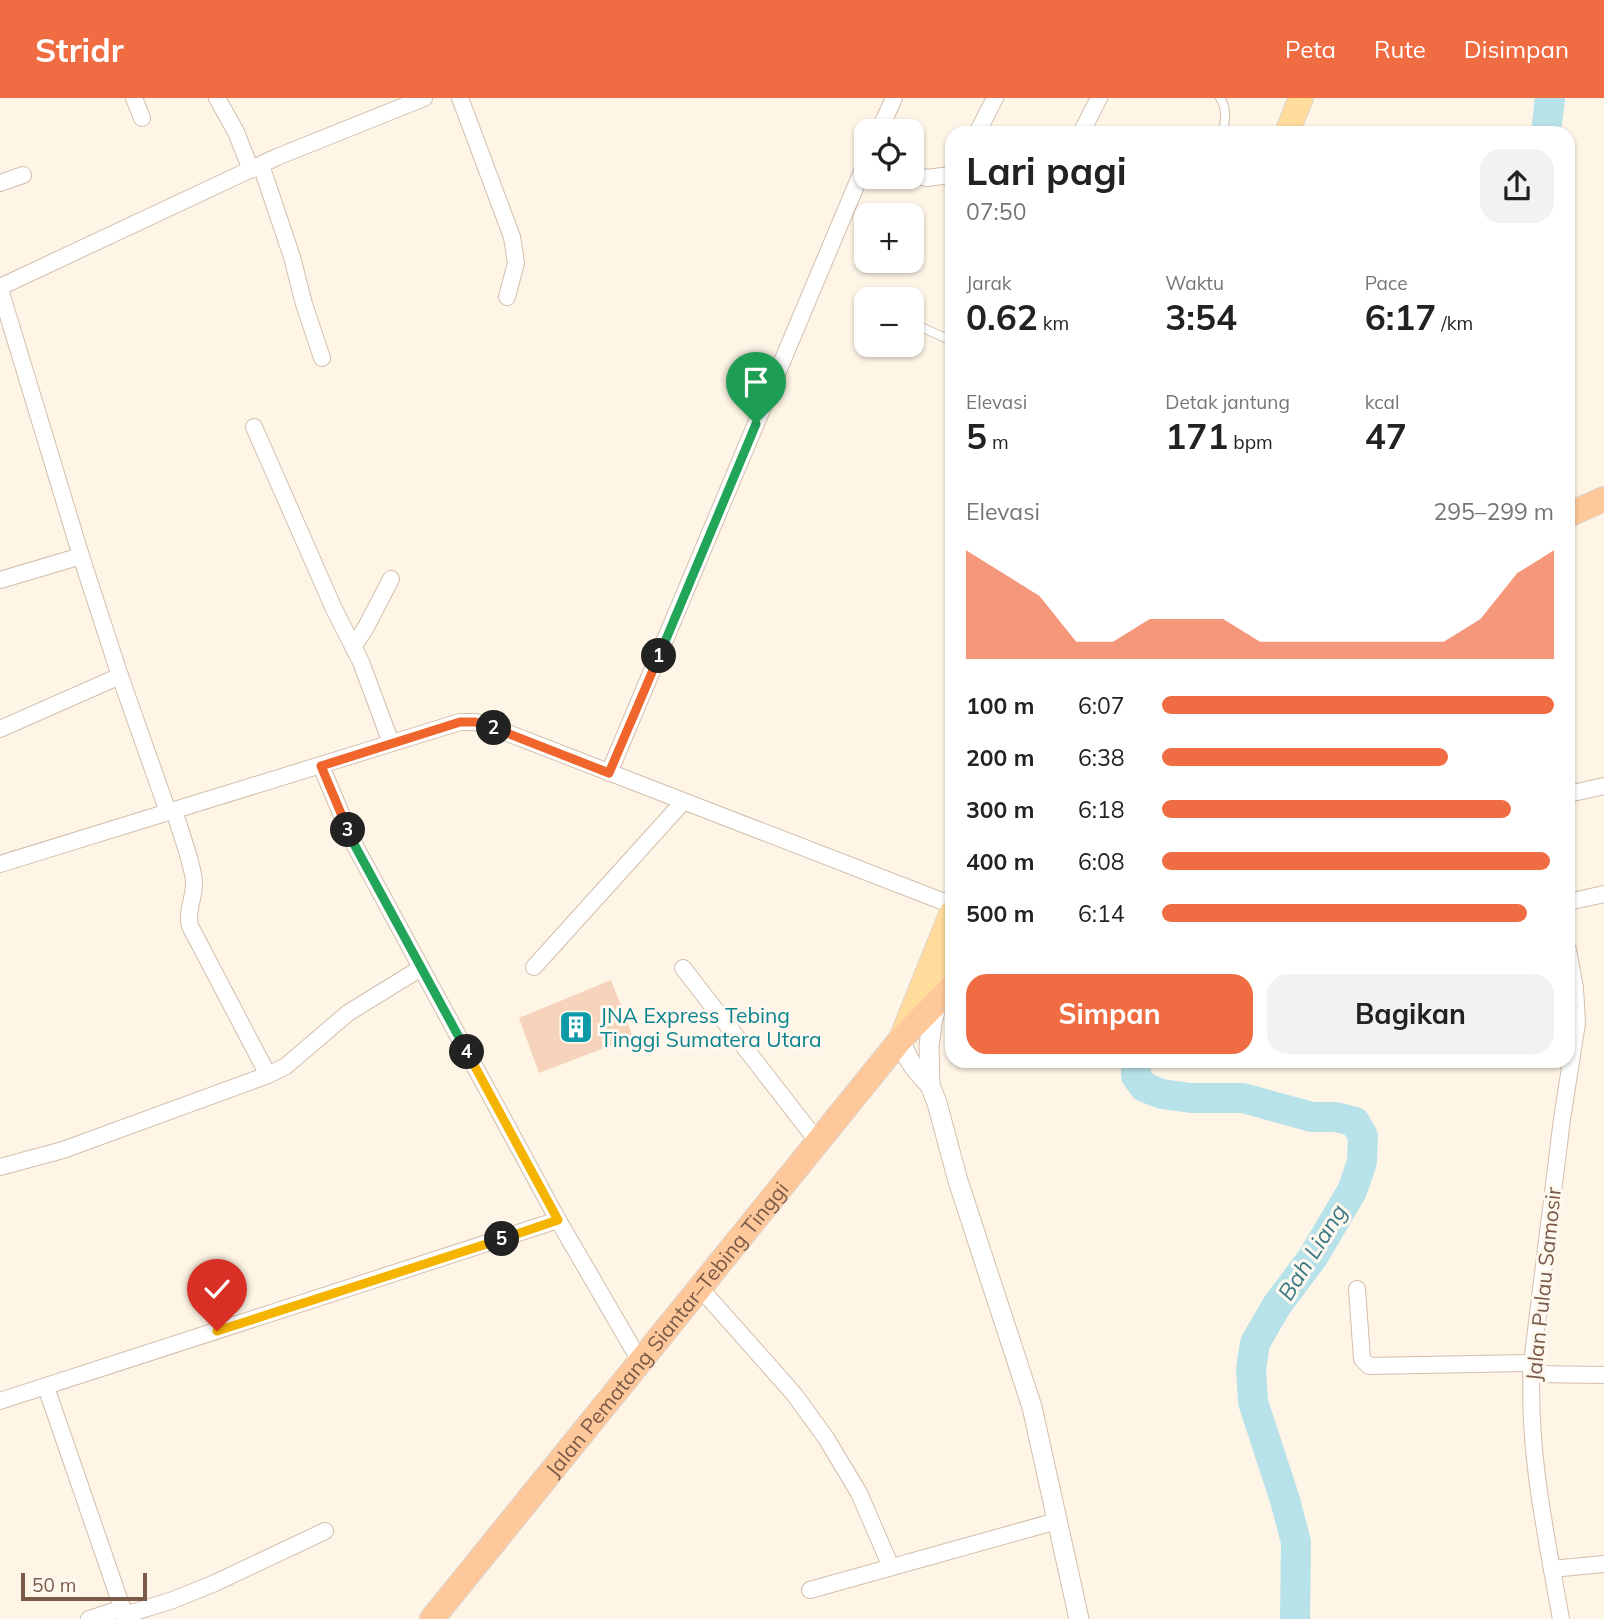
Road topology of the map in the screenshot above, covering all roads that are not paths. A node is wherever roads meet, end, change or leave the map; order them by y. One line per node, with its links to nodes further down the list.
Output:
1 (134, 98): 11 (street)
2 (217, 98): 18 (street)
3 (424, 98): 18 (street)
4 (460, 98): 25 (street)
5 (894, 98): 12 (street)
6 (995, 98): 13 (street)
7 (1098, 98): 14 (street)
8 (1220, 98): 15 (lane)
9 (1292, 98): 16 (main road)
10 (1301, 98): 17 (main road)
11 (142, 118)
12 (885, 119)
13 (981, 126)
14 (1084, 126)
15 (1224, 126)
16 (1281, 126)
17 (1290, 126)
18 (256, 167): 24 (street); 29 (street)
19 (23, 175): 22 (street)
20 (945, 175): 21 (street)
21 (924, 177)
22 (0, 183)
23 (855, 189): 41 (street)
24 (0, 288): 26 (street)
25 (507, 297)
26 (5, 321): 33 (street)
27 (924, 328): 28 (lane)
28 (945, 338)
29 (322, 358)
30 (254, 427): 36 (street)
31 (1604, 499): 32 (highway)
32 (1575, 512)
33 (81, 556): 35 (street); 37 (street)
34 (391, 579): 36 (street)
35 (0, 580)
36 (354, 647): 39 (street)
37 (120, 676): 38 (street); 45 (street)
38 (0, 729)
39 (391, 743): 40 (street); 41 (street)
40 (321, 766): 45 (street); 52 (street)
41 (609, 773): 44 (street)
42 (1604, 786): 43 (street)
43 (1575, 792)
44 (683, 802): 49 (street); 51 (street)
45 (171, 811): 46 (street); 59 (street)
46 (0, 864)
47 (1604, 894): 48 (street)
48 (1575, 900)
49 (945, 902)
50 (945, 929): 57 (main road)
51 (534, 967)
52 (421, 968): 59 (street); 63 (street)
53 (683, 968): 61 (street)
54 (945, 994): 57 (highway, Jalan Pematang Siantar–Tebing Tinggi); 60 (street)
55 (1575, 1011): 56 (street, Jalan Pulau Samosir)
56 (1575, 1036)
57 (901, 1039): 60 (street); 61 (highway, Jalan Pematang Siantar–Tebing Tinggi)
58 (1570, 1068): 67 (street, Jalan Pulau Samosir)
59 (268, 1075): 62 (street)
60 (930, 1085): 71 (street)
61 (818, 1142): 64 (highway, Jalan Pematang Siantar–Tebing Tinggi)
62 (0, 1167)
63 (558, 1220): 66 (street); 69 (street)
64 (700, 1288): 66 (highway, Jalan Pematang Siantar–Tebing Tinggi); 74 (street)
65 (1357, 1289): 67 (street)
66 (640, 1361): 79 (highway, Jalan Pematang Siantar–Tebing Tinggi)
67 (1532, 1369): 68 (street); 75 (street, Jalan Pulau Samosir)
68 (1604, 1375)
69 (46, 1387): 70 (street); 77 (street)
70 (0, 1401)
71 (1057, 1521): 74 (street); 80 (street)
72 (325, 1531): 77 (street)
73 (1604, 1564): 75 (street)
74 (891, 1567): 76 (street)
75 (1552, 1569): 81 (street, Jalan Pulau Samosir)
76 (810, 1590)
77 (125, 1614): 78 (street)
78 (89, 1619)
79 (432, 1619)
80 (1079, 1619)
81 (1560, 1619)

